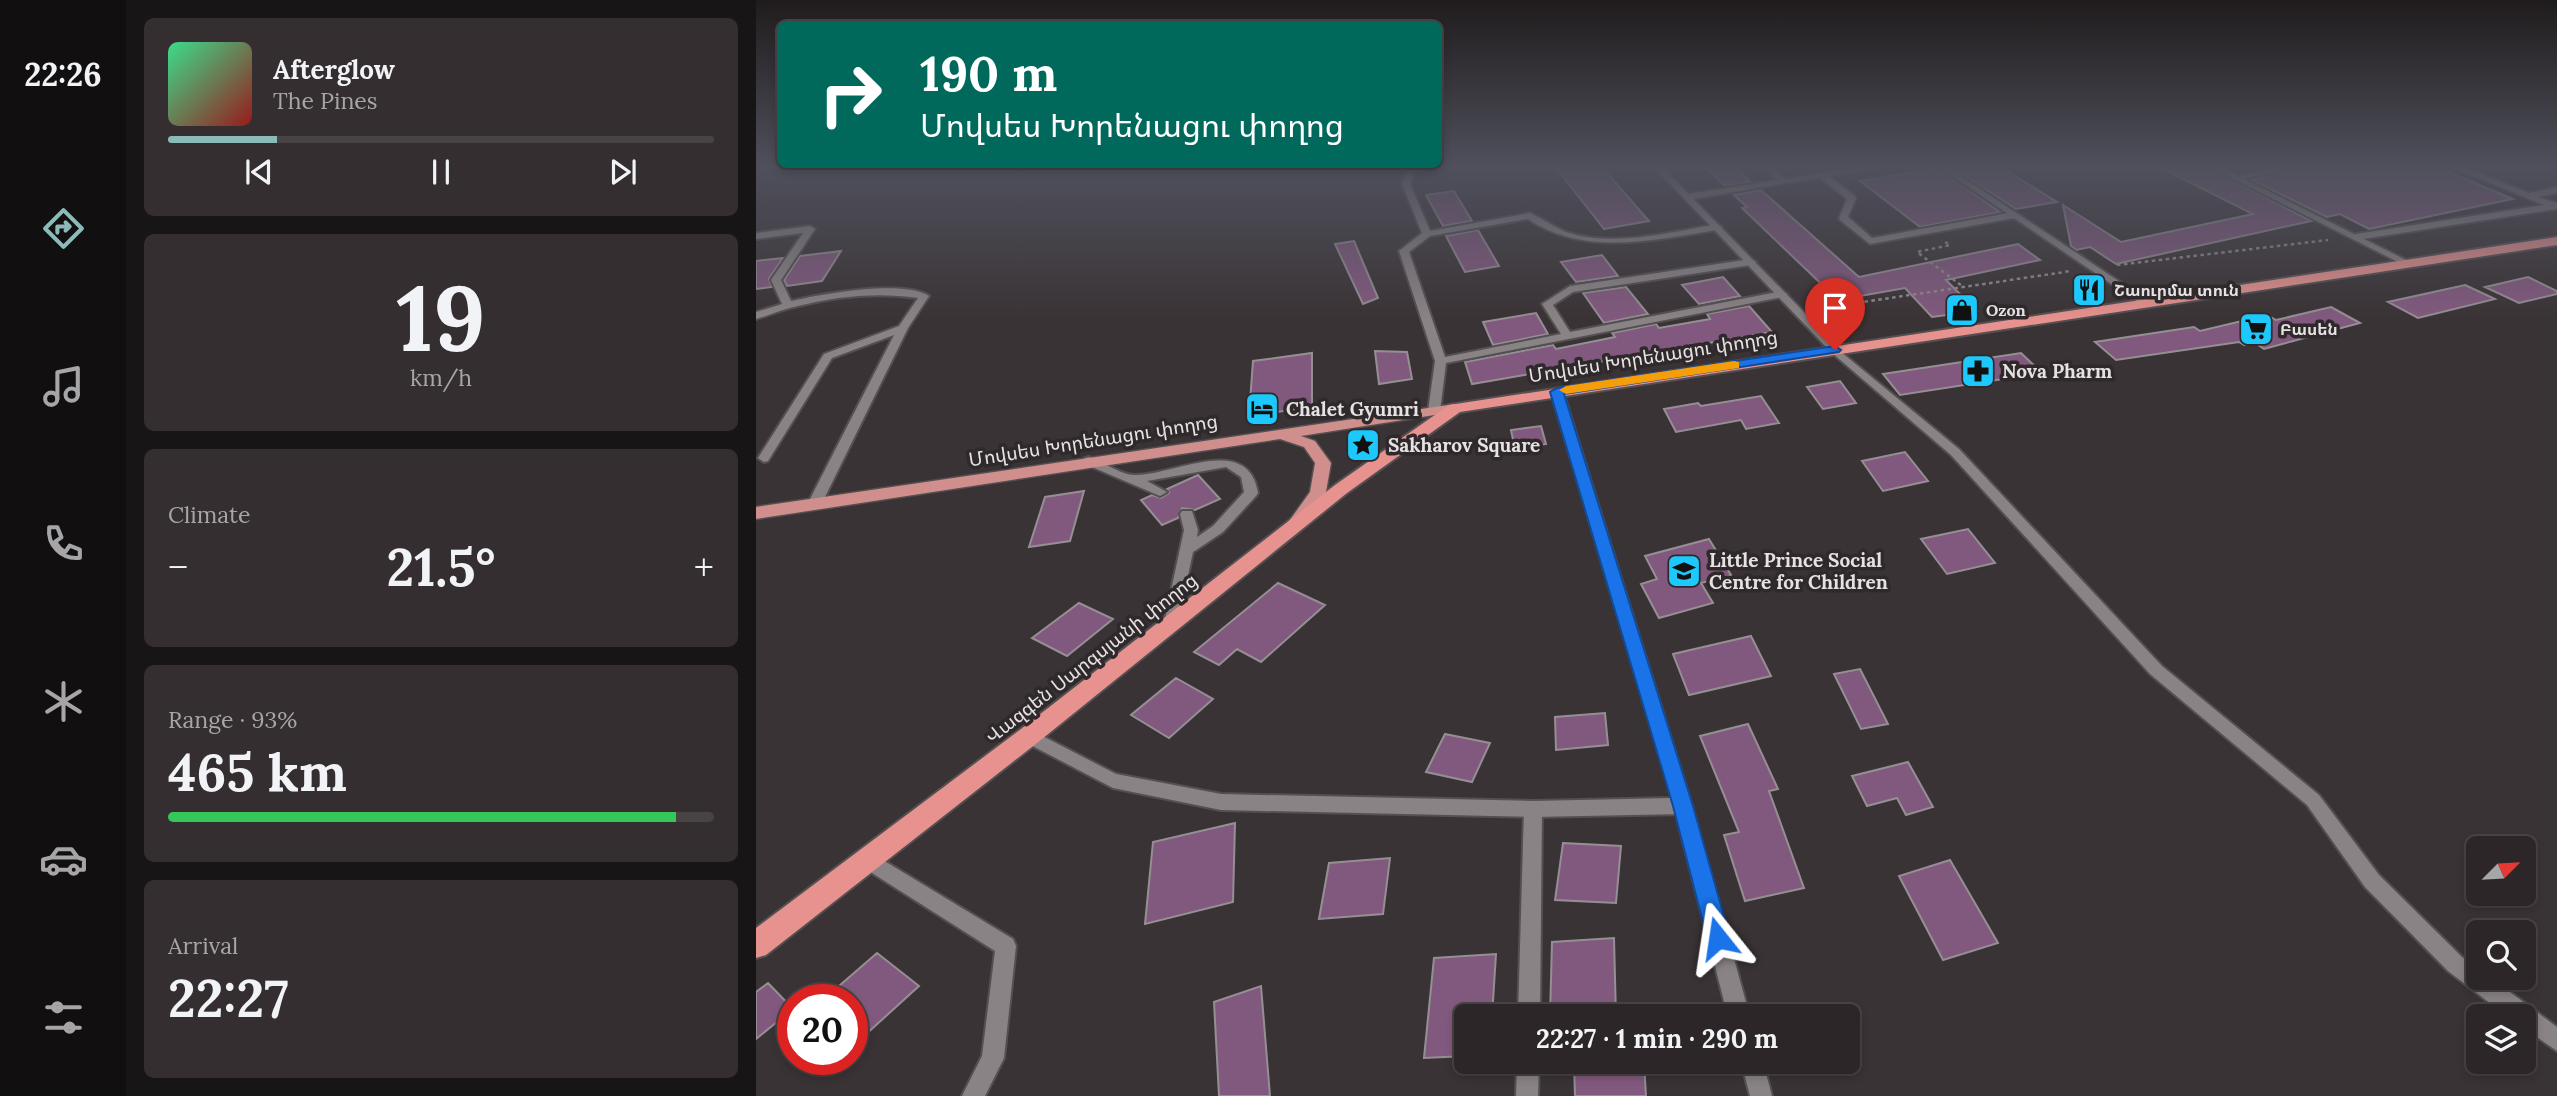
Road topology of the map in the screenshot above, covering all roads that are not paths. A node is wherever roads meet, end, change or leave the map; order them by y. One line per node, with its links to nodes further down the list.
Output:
1 (1421, 219): 11 (street)
2 (1512, 219): 11 (street)
3 (1535, 219): 10 (street)
4 (1709, 219): 10 (street)
5 (1844, 219): 6 (street)
6 (1991, 219)
7 (2020, 219): 18 (street)
8 (2320, 219): 13 (street)
9 (2475, 219): 13 (street)
10 (1717, 227): 15 (street)
11 (1427, 234): 24 (street)
12 (756, 236): 19 (street)
13 (2356, 237): 16 (street)
14 (2557, 241): 16 (highway, Մովսես Խորենացու փողոց)
15 (1751, 262): 17 (street); 22 (street)
16 (2409, 264): 18 (highway, Մովսես Խորենացու փողոց)
17 (1782, 294): 22 (street); 23 (street)
18 (2146, 302): 23 (highway, Մովսես Խորենացու փողոց)
19 (787, 303): 20 (street); 21 (street)
20 (756, 316)
21 (903, 328): 28 (street); 32 (street)
22 (1568, 337): 24 (street)
23 (1835, 350): 25 (highway, Մովսես Խորենացու փողոց); 45 (street)
24 (1441, 361): 26 (street)
25 (1557, 392): 26 (highway, Մովսես Խորենացու փողոց); 39 (street)
26 (1445, 409): 27 (main road, Մովսես Խորենացու փողոց); 35 (highway, Վազգեն Սարգսյանի փողոց)
27 (1280, 434): 29 (main road, Մովսես Խորենացու փողոց); 35 (main road)
28 (764, 458)
29 (1089, 461): 30 (street); 32 (main road, Մովսես Խորենացու փողոց)
30 (1130, 480): 31 (street); 36 (street)
31 (1160, 492)
32 (815, 503): 33 (main road, Մովսես Խորենացու փողոց)
33 (756, 513)
34 (1187, 514): 36 (street)
35 (1294, 527): 37 (highway, Վազգեն Սարգսյանի փողոց)
36 (1187, 550): 37 (street)
37 (1172, 623): 38 (highway, Վազգեն Սարգսյանի փողոց)
38 (1029, 736): 40 (street); 41 (highway, Վազգեն Սարգսյանի փողոց)
39 (1683, 806): 40 (street); 44 (street)
40 (1533, 809): 43 (street)
41 (868, 860): 42 (highway, Վազգեն Սարգսյանի փողոց); 48 (street)
42 (756, 945)
43 (1529, 1004)
44 (1736, 1004)
45 (2557, 1040)
46 (1528, 1074): 49 (street)
47 (1755, 1074): 50 (street)
48 (973, 1096)
49 (1527, 1096)
50 (1760, 1096)

